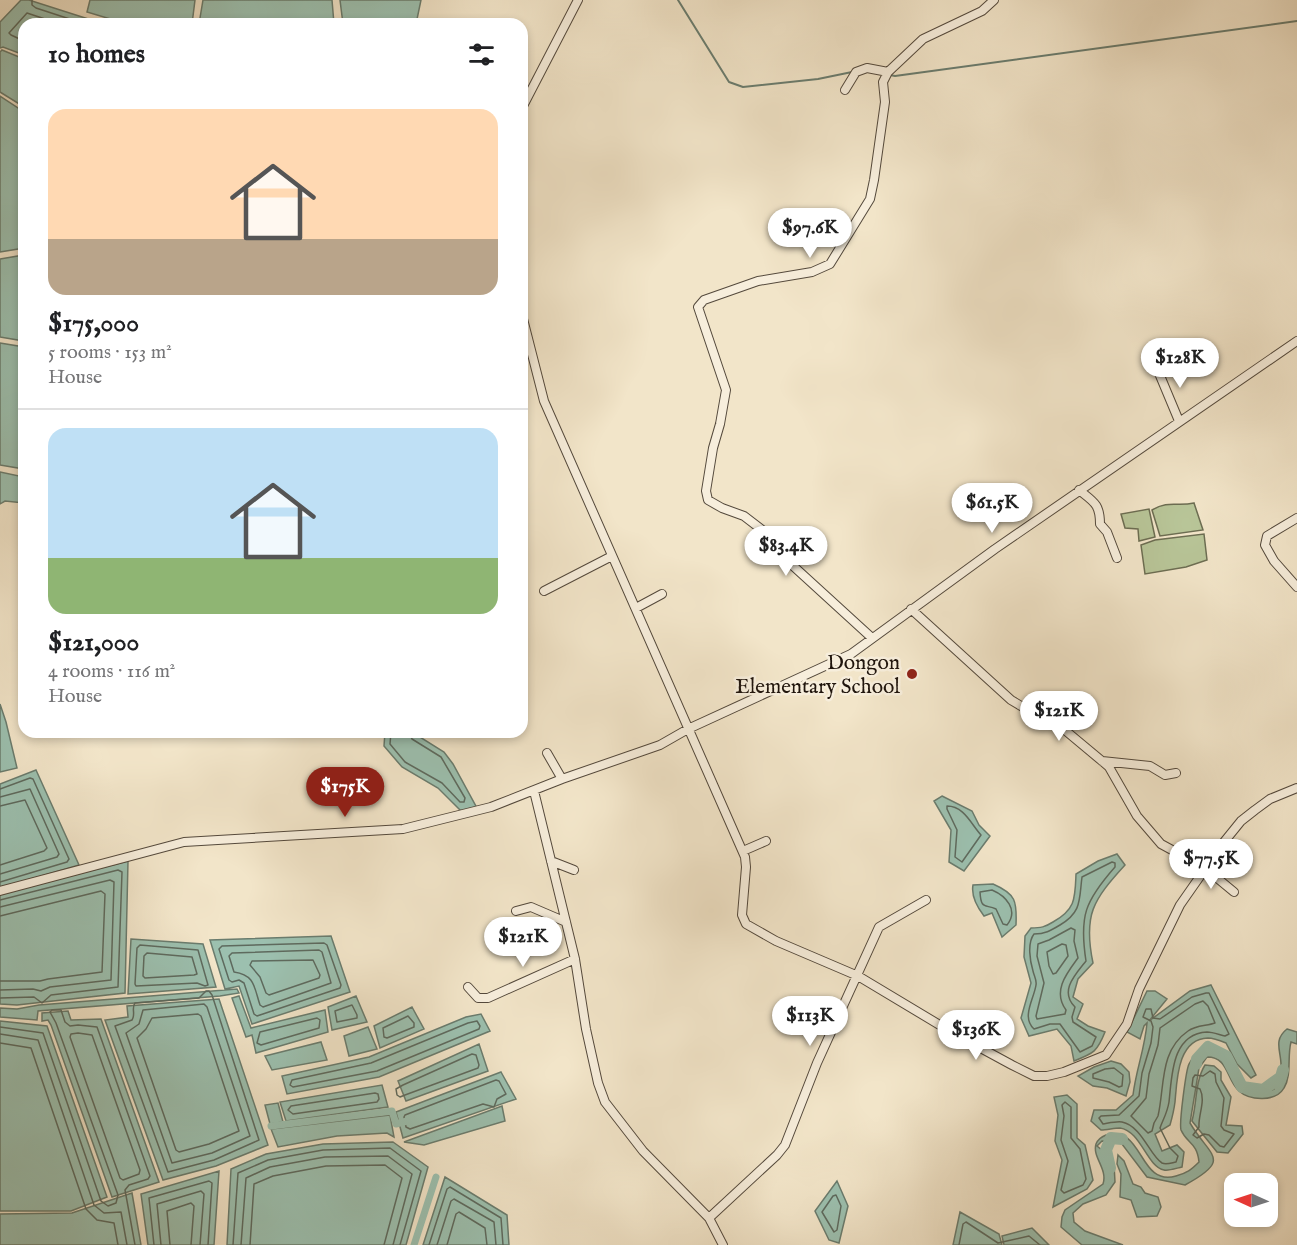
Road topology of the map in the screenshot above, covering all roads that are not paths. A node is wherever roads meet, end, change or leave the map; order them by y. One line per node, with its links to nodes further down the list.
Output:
1 (578, 0): 5 (street)
2 (994, 0): 3 (street)
3 (888, 72): 4 (street); 19 (street)
4 (845, 90)
5 (528, 96)
6 (1297, 341): 9 (street)
7 (528, 346): 12 (street)
8 (1156, 366): 9 (street)
9 (1179, 422): 10 (street)
10 (1079, 490): 13 (street); 18 (street)
11 (1297, 518): 14 (street)
12 (612, 556): 15 (street); 17 (street)
13 (1117, 558)
14 (1297, 587)
15 (544, 591)
16 (662, 594): 17 (street)
17 (636, 608): 20 (street)
18 (911, 609): 19 (street); 22 (street)
19 (872, 638): 20 (street)
20 (688, 729): 24 (street); 28 (street)
21 (547, 753): 24 (street)
22 (1102, 761): 23 (street); 30 (street)
23 (1176, 773)
24 (562, 779): 26 (street)
25 (1297, 788): 30 (street)
26 (534, 791): 29 (street); 32 (street)
27 (766, 841): 28 (street)
28 (742, 851): 38 (street)
29 (551, 861): 31 (street); 36 (street)
30 (1205, 868): 33 (street); 38 (street)
31 (574, 870)
32 (0, 891)
33 (1234, 892)
34 (926, 900): 38 (street)
35 (516, 911): 36 (street)
36 (566, 922): 37 (street)
37 (575, 959): 39 (street); 40 (street)
38 (858, 976): 40 (street)
39 (468, 987)
40 (709, 1218): 41 (street)
41 (723, 1245)

